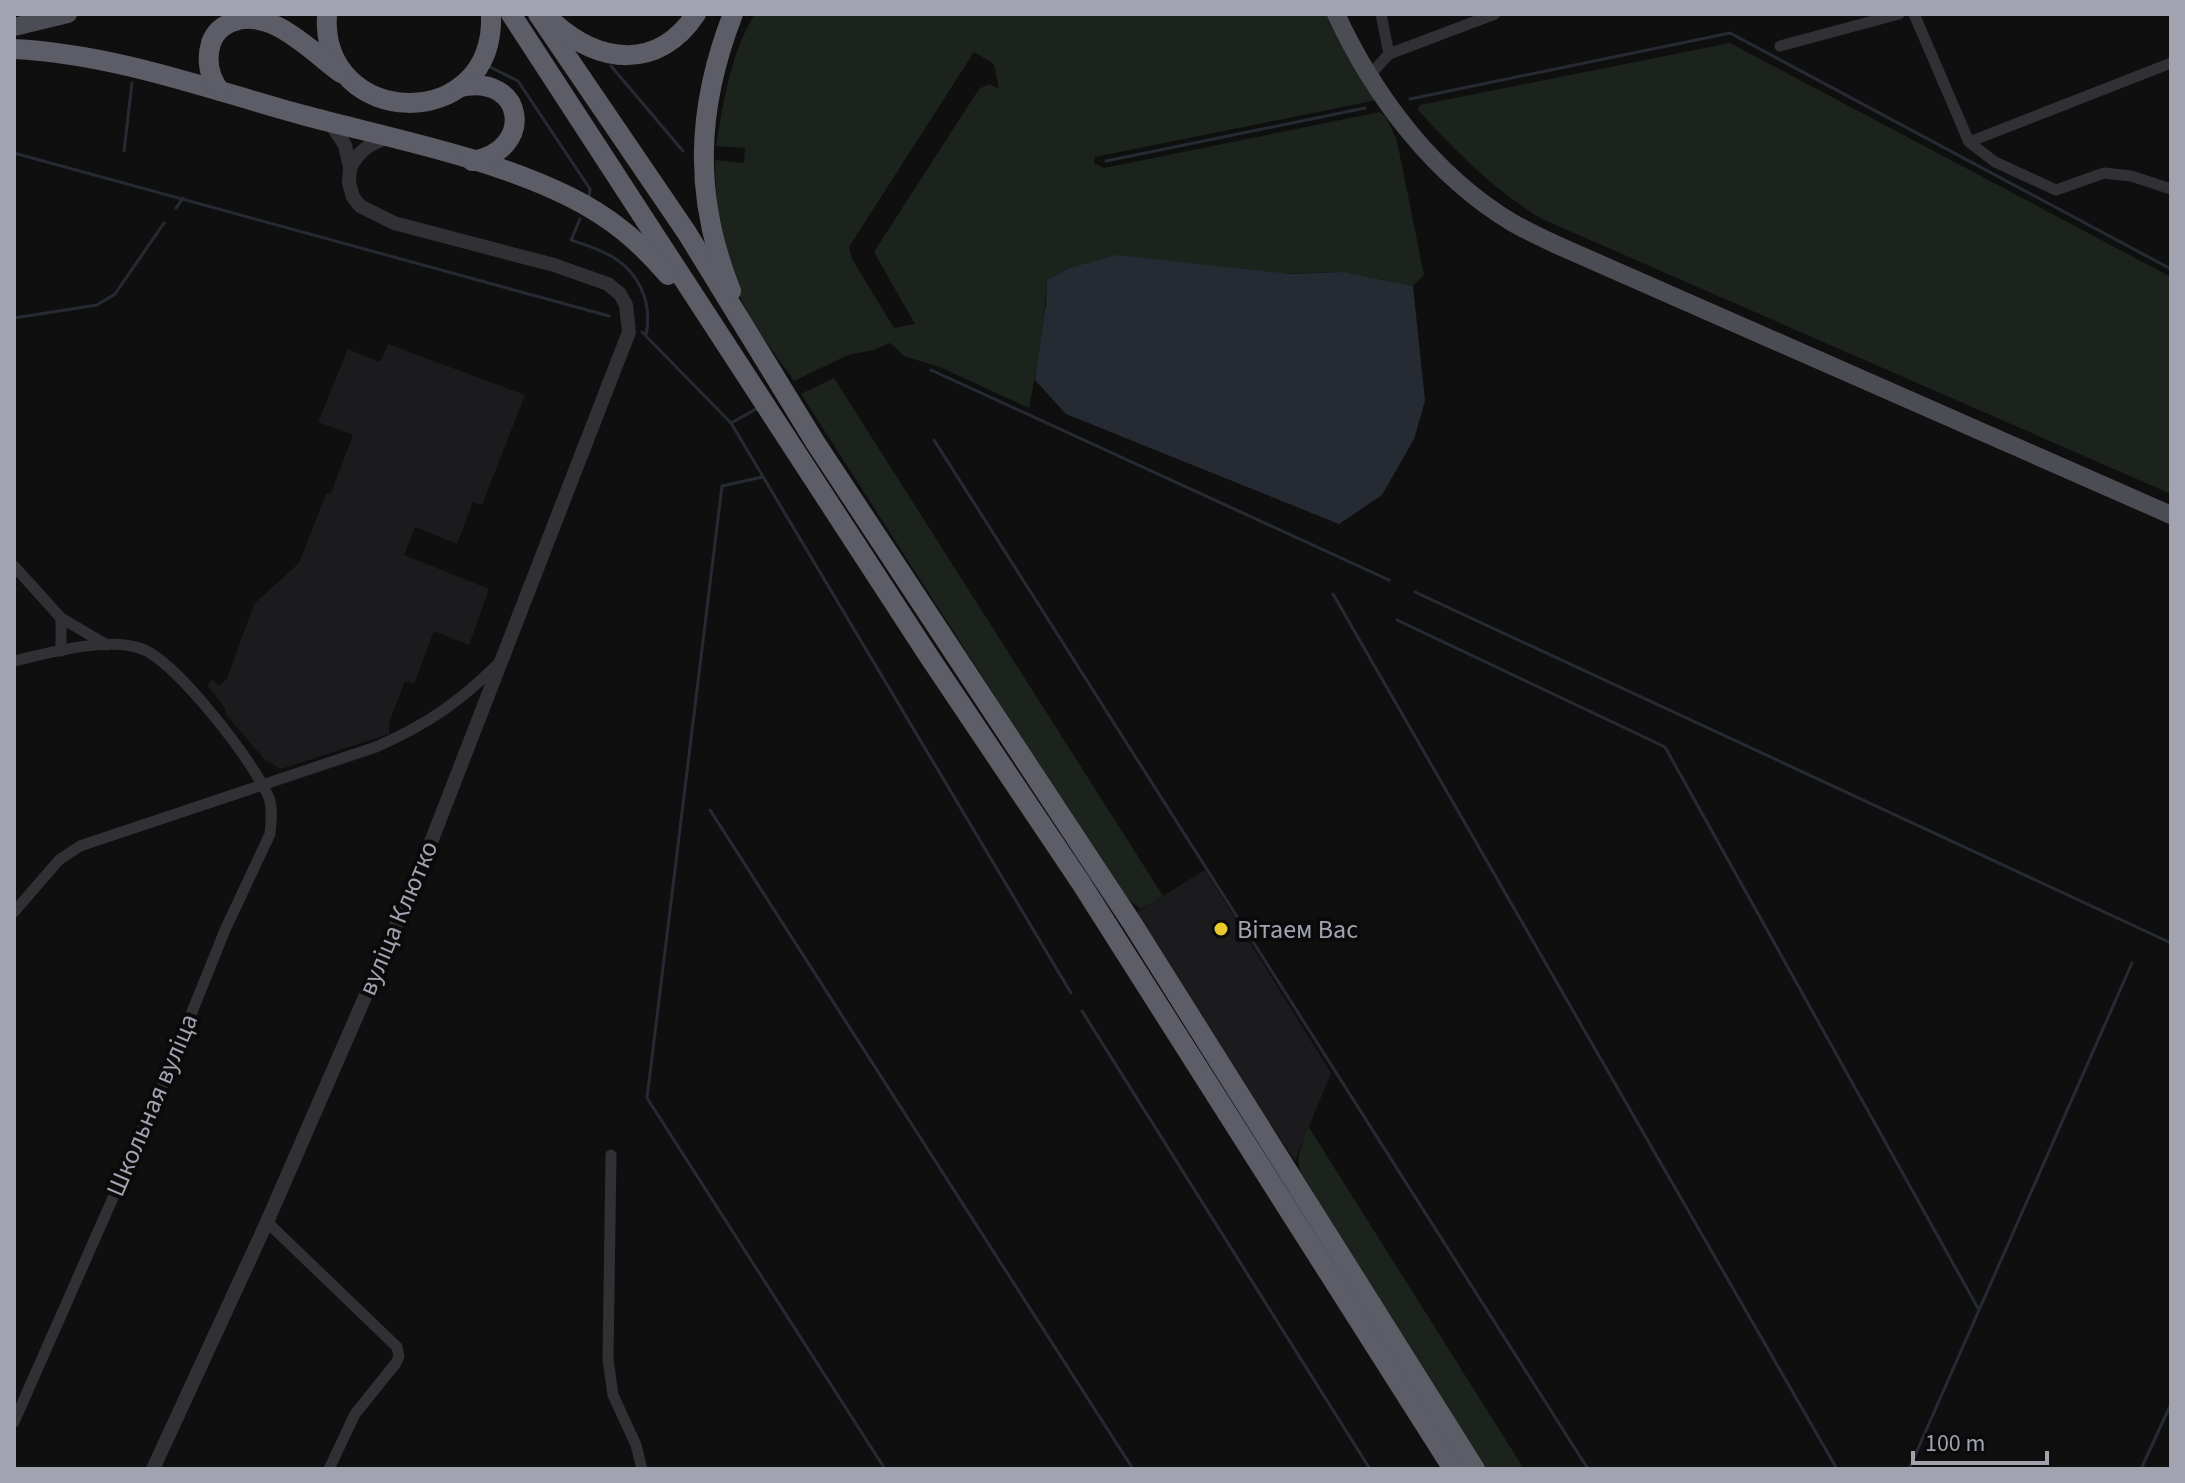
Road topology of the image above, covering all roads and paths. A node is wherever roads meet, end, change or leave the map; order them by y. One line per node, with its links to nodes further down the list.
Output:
1 (68, 14): 13 (main road)
2 (327, 14): 18 (highway)
3 (491, 14): 20 (highway)
4 (511, 14): 28 (highway)
5 (541, 14): 6 (highway); 29 (highway)
6 (696, 14)
7 (733, 14): 29 (highway)
8 (1336, 14): 19 (main road)
9 (1381, 14): 16 (street)
10 (1495, 14): 16 (street)
11 (1899, 14): 14 (street)
12 (1914, 14): 24 (street)
13 (14, 27)
14 (1780, 46)
15 (14, 49): 21 (highway)
16 (1389, 54): 19 (street)
17 (2171, 63): 24 (street)
18 (346, 76): 20 (highway); 21 (highway)
19 (1369, 76): 30 (main road)
20 (460, 87): 25 (highway)
21 (220, 91): 22 (highway)
22 (329, 121): 23 (highway); 26 (street, вуліца Клютко)
23 (395, 138): 25 (highway); 26 (street)
24 (1969, 142): 27 (street)
25 (472, 161): 28 (highway)
26 (350, 168): 36 (street, вуліца Клютко)
27 (2171, 189)
28 (713, 327): 45 (highway)
29 (751, 340): 46 (highway)
30 (2171, 515)
31 (14, 566): 32 (street)
32 (61, 618): 33 (street); 34 (street)
33 (107, 645): 34 (street); 37 (street)
34 (61, 651): 35 (street)
35 (14, 661)
36 (502, 661): 37 (street); 40 (street, вуліца Клютко)
37 (263, 785): 38 (street); 41 (street, Школьная вуліца)
38 (14, 912)
39 (611, 1155): 44 (street)
40 (267, 1222): 42 (street, вуліца Клютко); 43 (street)
41 (14, 1422)
42 (153, 1469)
43 (329, 1469)
44 (642, 1469)
45 (1453, 1469)
46 (1475, 1469)

